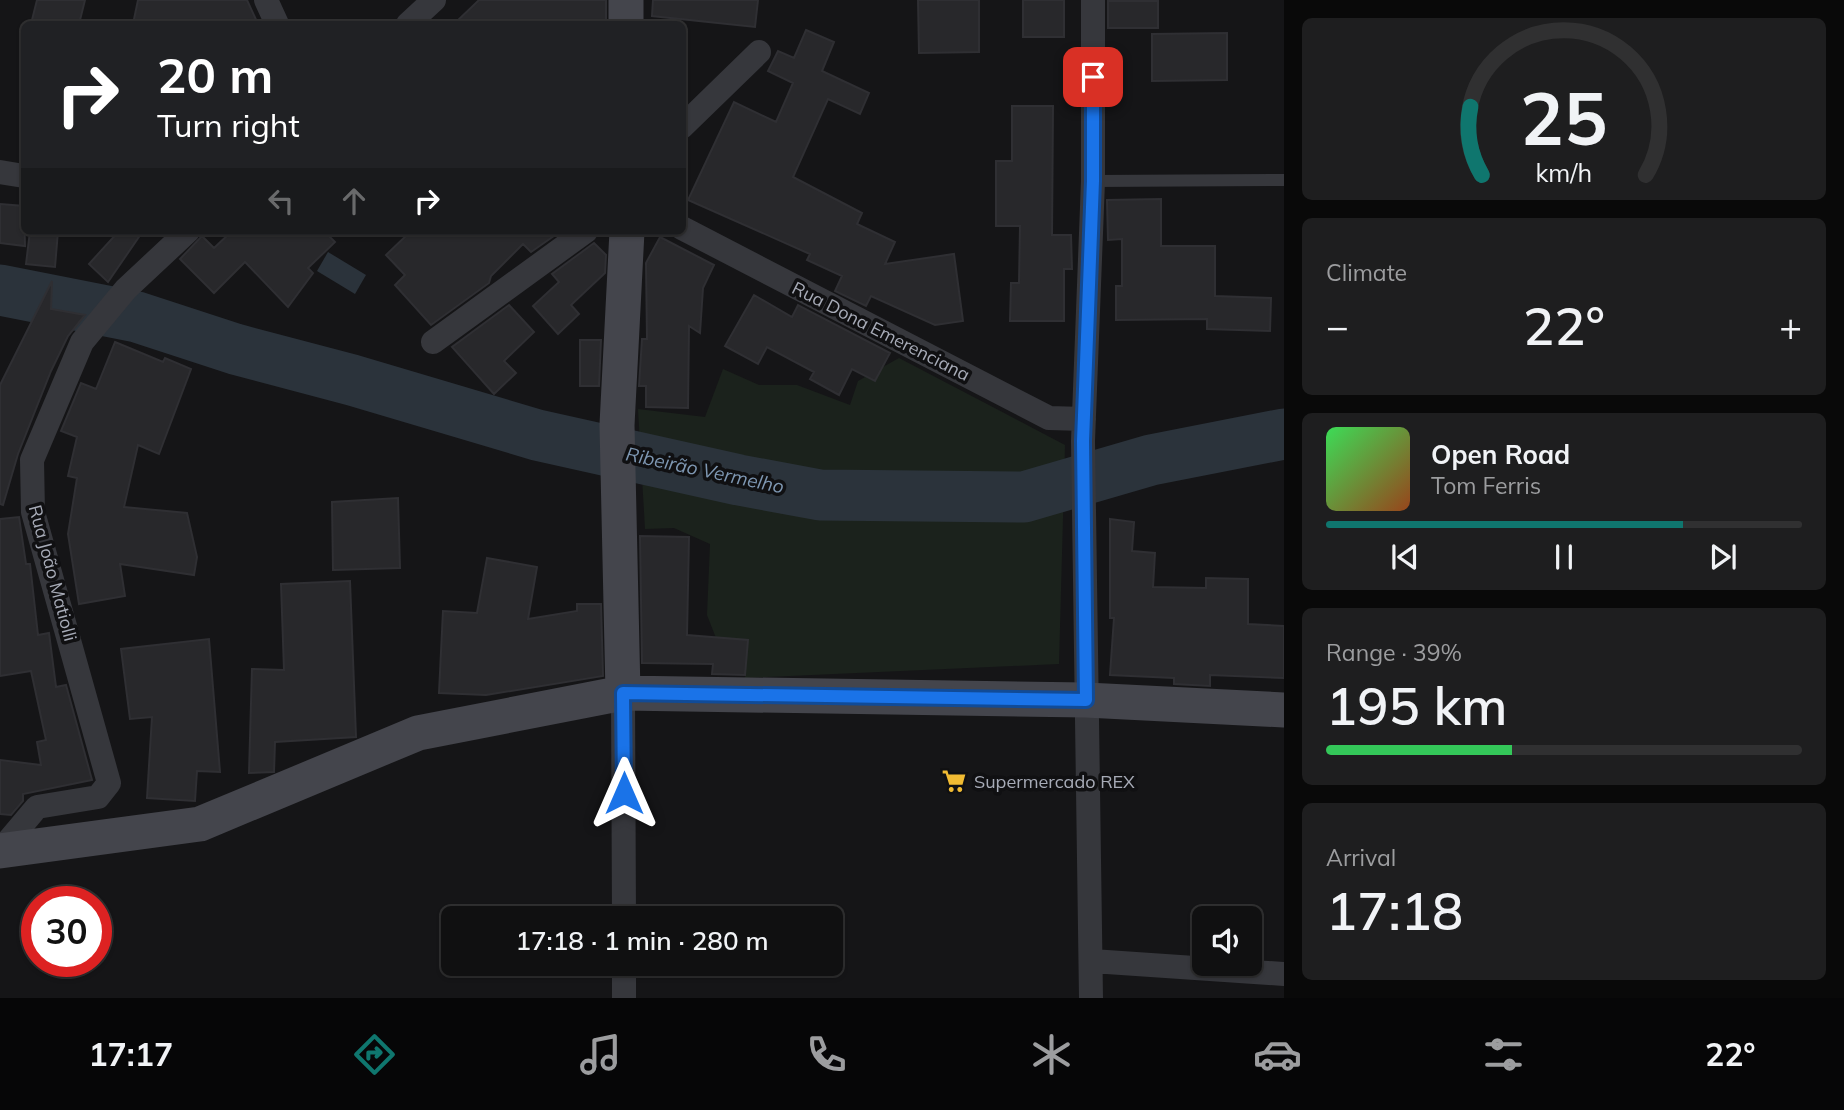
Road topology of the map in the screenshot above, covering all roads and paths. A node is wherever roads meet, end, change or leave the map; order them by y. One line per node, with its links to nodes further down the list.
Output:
1 (267, 0): 5 (street)
2 (434, 0): 6 (street)
3 (626, 0): 7 (main road)
4 (1093, 0): 13 (street)
5 (276, 21)
6 (411, 21)
7 (626, 21)
8 (759, 52): 9 (street)
9 (686, 123)
10 (0, 172): 11 (street)
11 (21, 176)
12 (1284, 180): 13 (lane)
13 (1093, 181): 19 (street)
14 (686, 230): 19 (street, Rua Dona Emerenciana)
15 (184, 235): 23 (street, Rua João Matiolli)
16 (580, 235): 18 (street)
17 (627, 235): 20 (main road)
18 (433, 342)
19 (1084, 430): 21 (street)
20 (623, 693): 21 (main road); 23 (main road); 24 (street)
21 (1086, 700): 22 (main road); 25 (street)
22 (1284, 710)
23 (0, 851)
24 (624, 906)
25 (1092, 961): 26 (street); 29 (street)
26 (1284, 974)
27 (624, 976): 28 (street)
28 (624, 998)
29 (1091, 998)

